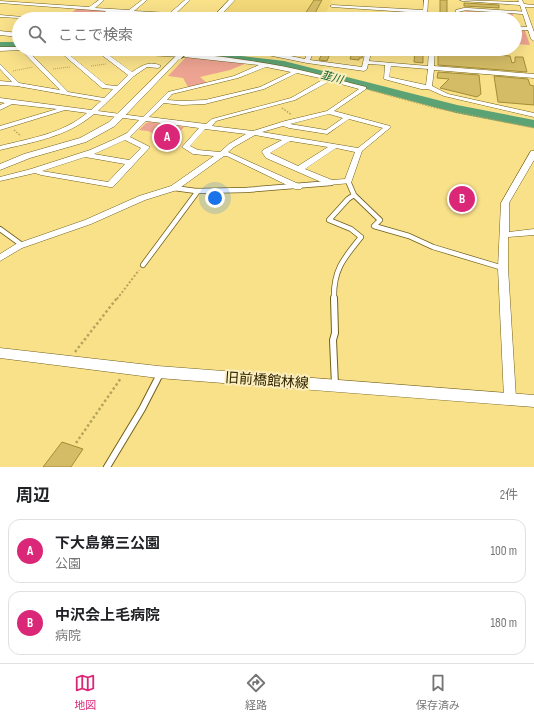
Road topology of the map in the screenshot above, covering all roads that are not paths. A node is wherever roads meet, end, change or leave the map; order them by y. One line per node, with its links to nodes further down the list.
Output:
1 (60, 0): 12 (street)
2 (102, 0): 15 (street)
3 (145, 0): 18 (street)
4 (188, 0): 21 (street)
5 (232, 0): 22 (street)
6 (335, 0): 13 (street)
7 (426, 0): 24 (street)
8 (462, 0): 11 (street)
9 (15, 1): 10 (street); 12 (street); 16 (street)
10 (0, 2)
11 (521, 3): 14 (street); 28 (street)
12 (52, 5): 15 (street)
13 (332, 6): 23 (street); 24 (street)
14 (534, 6)
15 (91, 8): 17 (street)
16 (0, 10)
17 (111, 10): 18 (street); 19 (street)
18 (131, 11): 20 (street)
19 (108, 12)
20 (145, 12)
21 (174, 12)
22 (221, 12)
23 (329, 12)
24 (425, 12)
25 (456, 12): 26 (lane)
26 (510, 12)
27 (522, 13): 28 (lane)
28 (525, 13): 31 (street)
29 (0, 16): 30 (street)
30 (12, 17)
31 (527, 21): 32 (street); 34 (street)
32 (534, 21)
33 (522, 28): 34 (street)
34 (529, 29): 37 (street)
35 (0, 33): 36 (street)
36 (12, 34)
37 (534, 36)
38 (0, 43): 39 (street)
39 (12, 43)
40 (0, 49): 41 (street)
41 (12, 49)
42 (30, 56): 66 (street)
43 (68, 56): 65 (street)
44 (107, 56): 59 (street)
45 (179, 56): 75 (street, bridge)
46 (199, 56): 54 (street)
47 (282, 56): 51 (street)
48 (309, 56): 51 (street)
49 (368, 56): 52 (street)
50 (432, 56): 57 (street)
51 (307, 61): 52 (street)
52 (366, 62): 53 (street)
53 (388, 64): 57 (street); 64 (street)
54 (265, 65): 58 (street); 70 (street)
55 (0, 66): 63 (street)
56 (158, 66): 59 (street)
57 (431, 68): 60 (street); 64 (street)
58 (297, 71): 61 (street); 70 (street)
59 (132, 75): 65 (street)
60 (534, 76)
61 (329, 79): 74 (street); 80 (street)
62 (0, 84): 63 (street)
63 (17, 84): 66 (street)
64 (429, 87): 76 (street)
65 (118, 88): 68 (street)
66 (66, 93): 68 (street)
67 (0, 100): 69 (street)
68 (104, 100): 73 (street)
69 (12, 101): 71 (street); 72 (street)
70 (162, 101): 78 (street)
71 (0, 108)
72 (69, 109): 73 (street); 81 (street)
73 (92, 111): 75 (street); 86 (street)
74 (329, 112): 77 (street); 79 (street)
75 (120, 115): 78 (street); 92 (street)
76 (534, 115)
77 (348, 117): 79 (street); 87 (street)
78 (146, 119): 80 (street); 83 (street)
79 (284, 124): 82 (street)
80 (206, 126): 82 (street); 90 (street)
81 (0, 128)
82 (254, 133): 84 (street); 90 (street)
83 (125, 137): 89 (street); 91 (street)
84 (290, 138): 85 (street); 94 (street)
85 (335, 146): 87 (street); 94 (street)
86 (0, 148)
87 (359, 150): 97 (street)
88 (534, 153): 93 (street)
89 (86, 154): 91 (street); 95 (street)
90 (222, 154): 99 (street); 100 (street)
91 (131, 163): 95 (street)
92 (0, 167)
93 (530, 168): 105 (street)
94 (299, 169): 98 (street)
95 (36, 170): 96 (street)
96 (0, 179)
97 (348, 181): 98 (street); 102 (lane)
98 (331, 183): 99 (lane)
99 (298, 186): 101 (lane)
100 (174, 188): 101 (lane); 106 (street)
101 (198, 191): 108 (lane)
102 (354, 195): 109 (lane); 112 (lane)
103 (0, 229): 106 (lane)
104 (534, 232): 105 (street)
105 (505, 235): 109 (street)
106 (22, 245): 107 (street)
107 (0, 258)
108 (143, 264)
109 (503, 268): 113 (street)
110 (0, 353): 111 (street, 旧前橋館林線)
111 (160, 372): 112 (street, 旧前橋館林線); 115 (lane)
112 (335, 385): 113 (street, 旧前橋館林線)
113 (510, 398): 114 (street, 旧前橋館林線)
114 (534, 401)
115 (107, 467)

